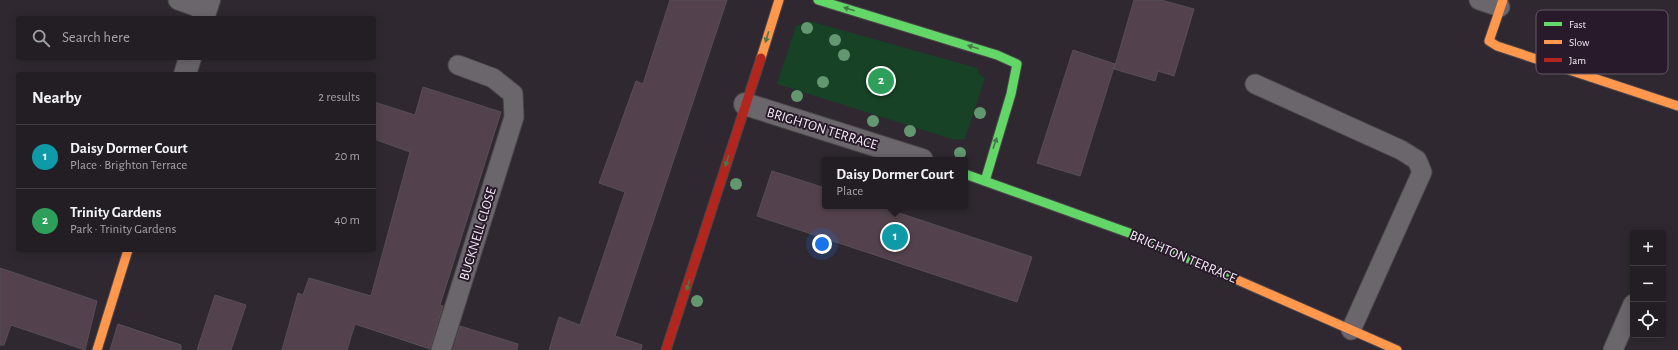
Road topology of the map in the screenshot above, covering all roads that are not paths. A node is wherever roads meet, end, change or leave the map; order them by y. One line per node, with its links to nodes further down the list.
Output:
1 (178, 0): 6 (lane)
2 (779, 0): 13 (street, one-way to 13)
3 (818, 0): 17 (street, one-way to 3)
4 (1479, 0): 5 (lane)
5 (1502, 4): 7 (street)
6 (206, 9)
7 (1536, 59)
8 (189, 60): 10 (street)
9 (458, 66): 22 (lane, BUCKNELL CLOSE)
10 (186, 72)
11 (1581, 74): 14 (street)
12 (1255, 84): 20 (lane)
13 (745, 104): 15 (street, BRIGHTON TERRACE); 23 (street, one-way to 23)
14 (1678, 106)
15 (913, 157)
16 (968, 175): 17 (street, BRIGHTON TERRACE)
17 (985, 181): 20 (street, BRIGHTON TERRACE)
18 (127, 252): 21 (street)
19 (1630, 311): 25 (lane)
20 (1351, 330): 24 (street, BRIGHTON TERRACE)
21 (97, 350)
22 (441, 350)
23 (666, 350)
24 (1397, 350)
25 (1613, 350)

